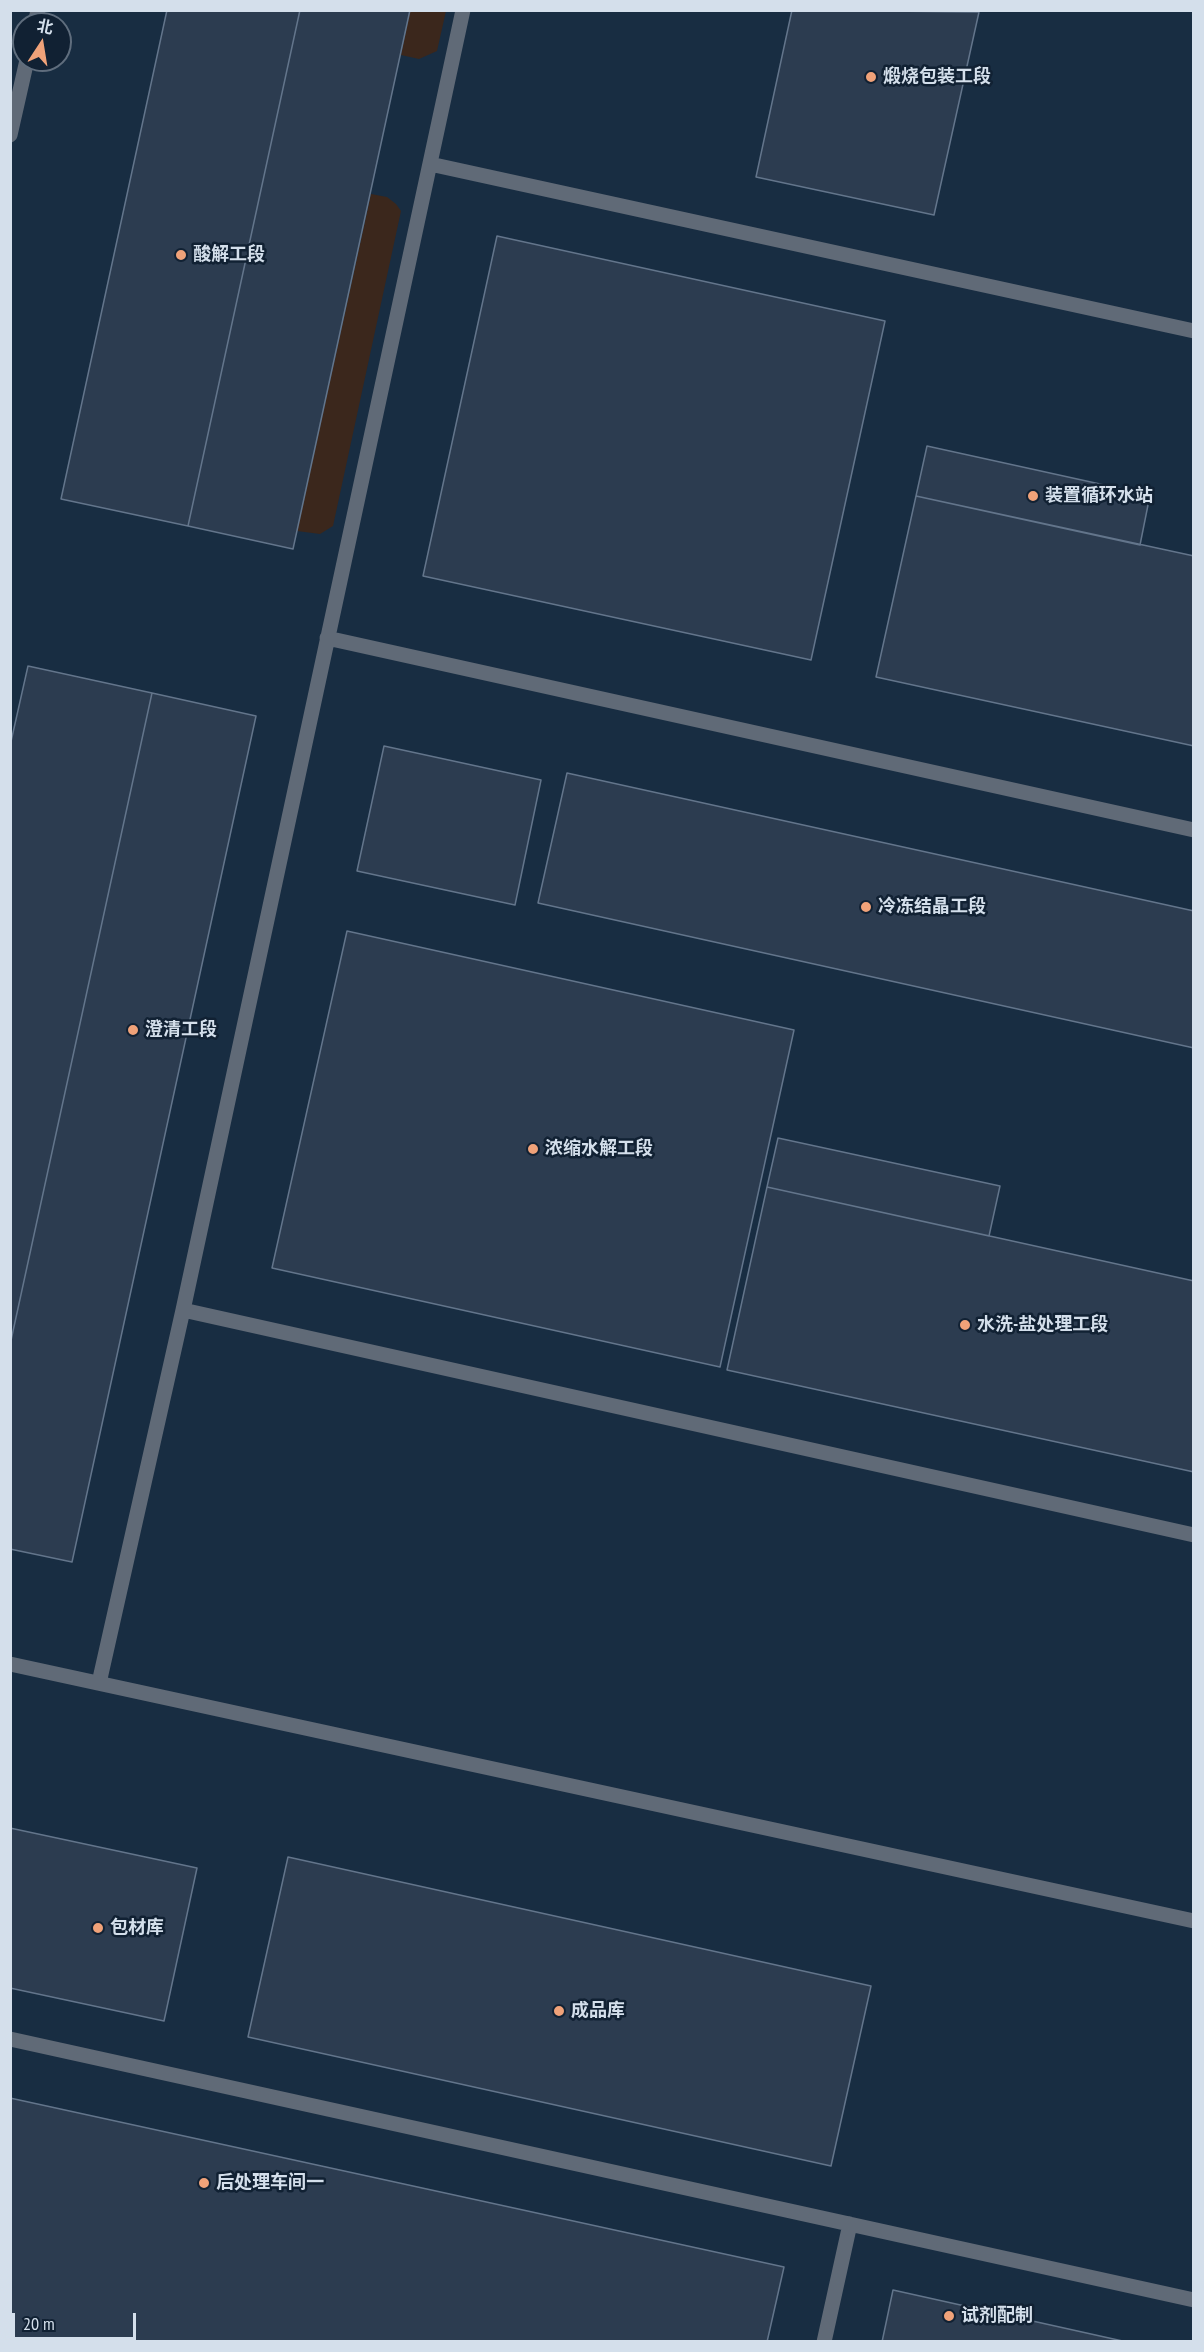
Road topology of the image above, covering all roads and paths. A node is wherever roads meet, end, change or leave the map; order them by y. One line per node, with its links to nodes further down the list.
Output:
1 (463, 10): 4 (lane)
2 (24, 72): 3 (lane)
3 (10, 135)
4 (430, 164): 5 (lane); 6 (lane)
5 (1194, 331)
6 (327, 638): 7 (lane); 8 (lane)
7 (1194, 830)
8 (183, 1310): 9 (lane); 11 (lane)
9 (1194, 1535)
10 (10, 1664): 11 (lane)
11 (99, 1683): 12 (lane)
12 (1194, 1921)
13 (10, 2039): 14 (lane)
14 (850, 2224): 15 (lane); 16 (lane)
15 (1194, 2300)
16 (824, 2342)

